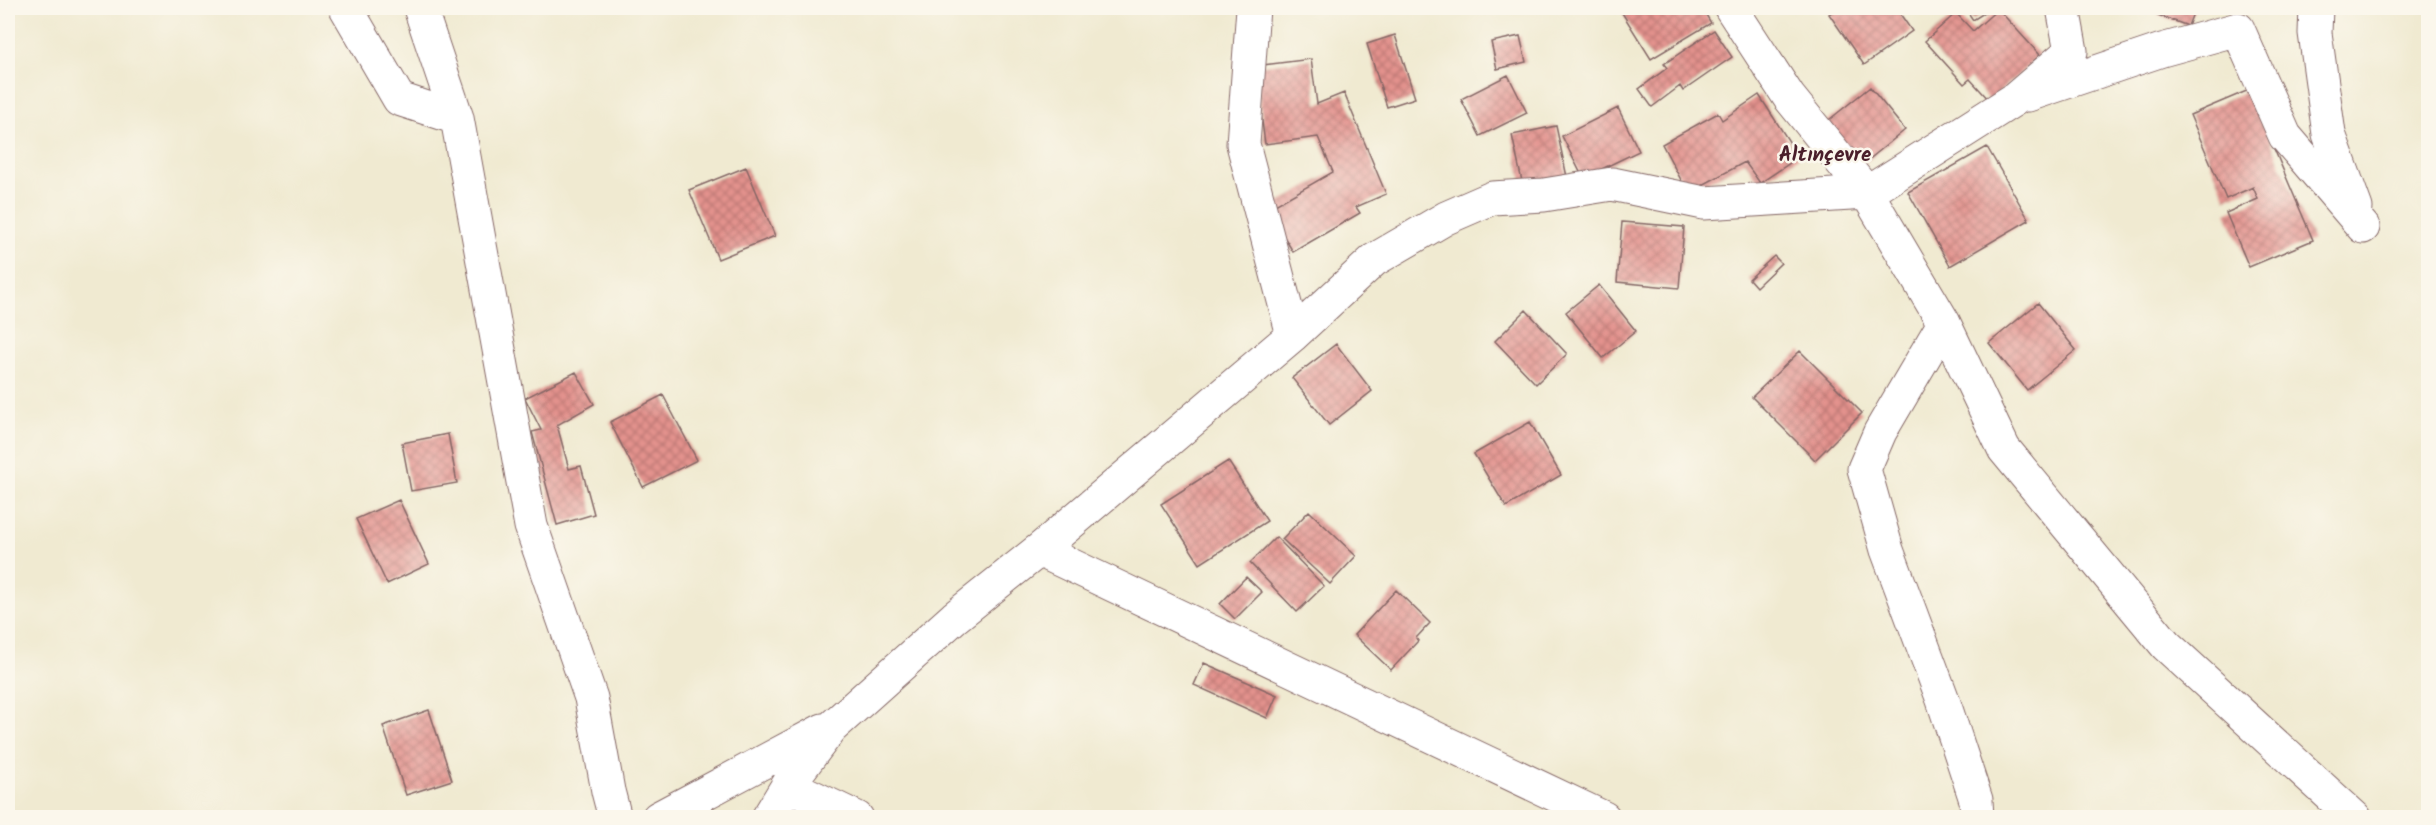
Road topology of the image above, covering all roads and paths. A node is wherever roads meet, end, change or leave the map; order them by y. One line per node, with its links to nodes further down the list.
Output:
1 (346, 8): 8 (street)
2 (420, 8): 8 (street)
3 (1253, 8): 11 (street)
4 (1731, 8): 9 (street)
5 (2063, 8): 7 (street)
6 (2316, 8): 7 (street)
7 (2015, 99): 9 (street)
8 (457, 118): 15 (street)
9 (1868, 192): 10 (street); 11 (street)
10 (1944, 323): 20 (street); 21 (street)
11 (1293, 336): 12 (street)
12 (1040, 550): 13 (street); 19 (street)
13 (839, 721): 14 (street); 16 (street)
14 (788, 785): 17 (street); 18 (street)
15 (615, 818)
16 (658, 818)
17 (768, 818)
18 (857, 818)
19 (1604, 818)
20 (1977, 818)
21 (2355, 818)

